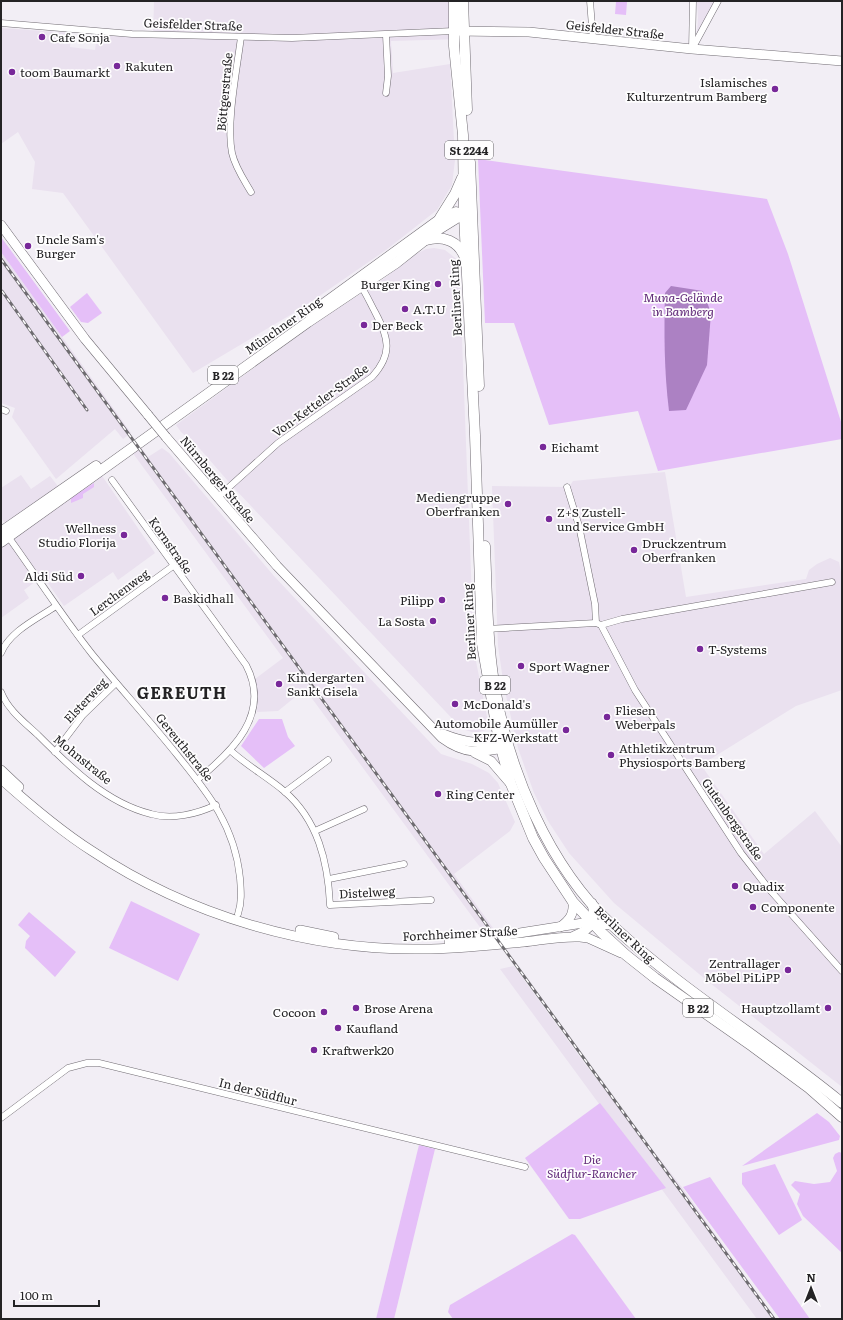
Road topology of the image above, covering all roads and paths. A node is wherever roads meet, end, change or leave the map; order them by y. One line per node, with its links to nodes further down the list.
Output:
1 (454, 1): 7 (main road, Berliner Ring / St 2244)
2 (463, 1): 7 (main road, Berliner Ring / St 2244)
3 (590, 1): 10 (street)
4 (693, 1): 11 (street)
5 (718, 1): 11 (street)
6 (1, 23): 9 (street, Geisfelder Straße)
7 (459, 30): 8 (street, Geisfelder Straße); 10 (street, Geisfelder Straße); 14 (main road, Berliner Ring / St 2244); 16 (main road, Berliner Ring / St 2244)
8 (386, 35): 9 (street, Geisfelder Straße); 13 (street)
9 (241, 37): 15 (street, Böttgerstraße)
10 (592, 39): 11 (street, Geisfelder Straße)
11 (692, 49): 12 (street, Geisfelder Straße)
12 (842, 61)
13 (386, 94)
14 (464, 170): 17 (main road, Berliner Ring / St 2244); 18 (main road)
15 (251, 192)
16 (472, 202): 17 (main road); 19 (main road, Berliner Ring / St 2244)
17 (464, 215): 18 (main road, B 22); 19 (main road); 21 (main road, Münchner Ring); 22 (main road, Berliner Ring / St 2244)
18 (439, 220): 23 (main road, Münchner Ring / B 22)
19 (473, 223): 32 (main road, Berliner Ring / B 22)
20 (1, 225): 26 (street, Nürnberger Straße, bridge)
21 (424, 240): 22 (main road); 23 (main road, Münchner Ring / B 22)
22 (466, 260): 32 (main road, Berliner Ring / B 22)
23 (359, 283): 26 (street, Von-Ketteler-Straße); 27 (main road, Münchner Ring / B 22)
24 (112, 480): 28 (street, Kornstraße)
25 (567, 486): 31 (street, Gutenbergstraße)
26 (217, 498): 37 (street, Nürnberger Straße)
27 (3, 534): 30 (street, Gereuthstraße)
28 (173, 566): 33 (street, Lerchenweg); 39 (street, Kornstraße)
29 (832, 582): 31 (street)
30 (56, 606): 33 (street, Gereuthstraße); 34 (street)
31 (599, 624): 32 (street); 62 (street, Gutenbergstraße)
32 (485, 629): 38 (main road, Berliner Ring / B 22)
33 (78, 635): 35 (street, Gereuthstraße)
34 (1, 653)
35 (116, 683): 40 (street, Elsterweg); 45 (street, Gereuthstraße)
36 (1, 692): 40 (street, Mohnstraße)
37 (436, 731): 38 (street, Nürnberger Straße); 41 (street, Nürnberger Straße)
38 (504, 744): 41 (street, Nürnberger Straße); 46 (main road, Berliner Ring / B 22); 55 (main road, Berliner Ring / B 22)
39 (230, 750): 45 (street, Kornstraße); 47 (street, Distelweg)
40 (55, 752): 48 (street, Mohnstraße)
41 (474, 752): 46 (street)
42 (328, 760): 47 (street)
43 (1, 770): 56 (street, Forchheimer Straße)
44 (1, 779): 60 (street, Forchheimer Straße)
45 (197, 780): 48 (street, Gereuthstraße)
46 (511, 784): 54 (main road, Berliner Ring / B 22)
47 (285, 792): 50 (street, Distelweg)
48 (216, 805): 56 (street, Gereuthstraße)
49 (364, 809): 50 (street)
50 (315, 831): 52 (street, Distelweg)
51 (404, 864): 52 (street, Distelweg)
52 (329, 879): 53 (street, Distelweg)
53 (431, 900)
54 (573, 902): 57 (main road, Berliner Ring / B 22); 59 (street)
55 (592, 903): 57 (street); 58 (main road, Berliner Ring / B 22)
56 (238, 914): 59 (street, Forchheimer Straße)
57 (592, 922): 58 (street, Forchheimer Straße); 59 (street, Forchheimer Straße); 60 (street); 61 (main road, Berliner Ring / B 22)
58 (612, 925): 63 (main road, Berliner Ring / B 22)
59 (559, 927)
60 (571, 937): 61 (street, Forchheimer Straße)
61 (626, 955): 64 (main road, Berliner Ring / B 22)
62 (842, 971)
63 (842, 1103)
64 (842, 1117)
65 (1, 1118): 66 (street, In der Südflur)
66 (525, 1167)

